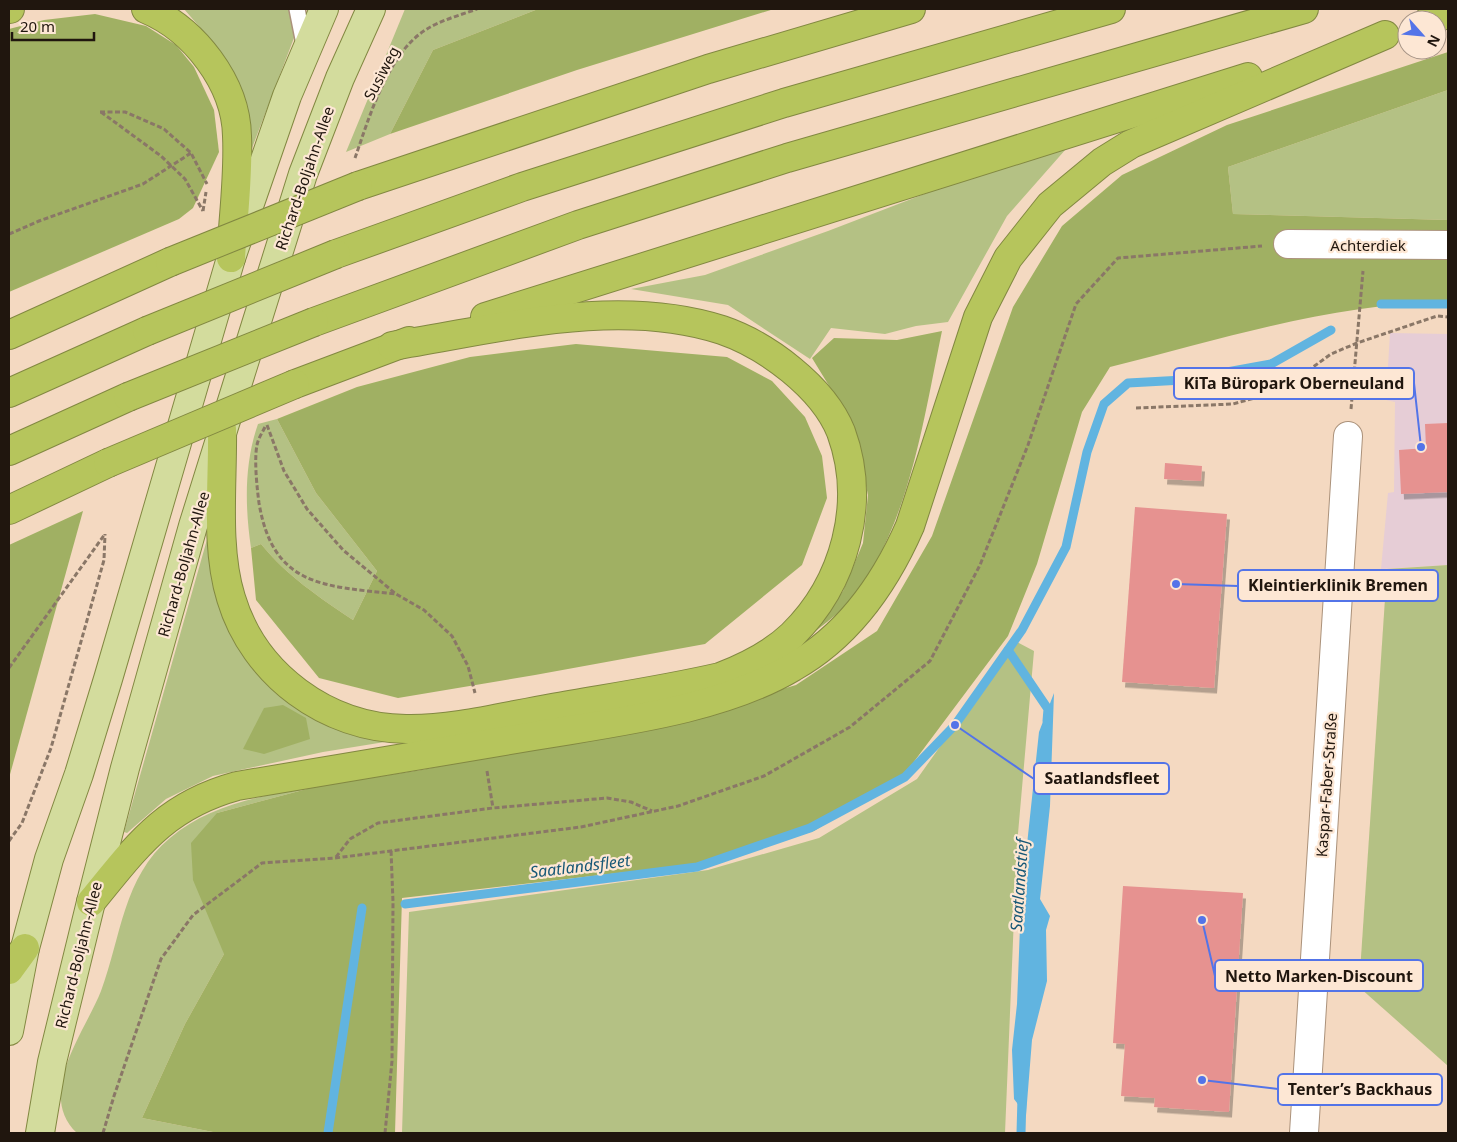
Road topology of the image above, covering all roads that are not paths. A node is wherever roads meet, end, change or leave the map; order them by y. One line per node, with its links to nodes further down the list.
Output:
1 (146, 9): 12 (highway)
2 (297, 9): 9 (lane)
3 (324, 9): 9 (main road)
4 (371, 9): 16 (main road, Richard-Boljahn-Allee)
5 (911, 9): 13 (highway, bridge)
6 (1111, 9): 15 (highway, bridge)
7 (1304, 9): 18 (highway, bridge)
8 (1396, 31): 14 (highway); 20 (highway)
9 (306, 52): 12 (main road)
10 (1288, 244): 11 (street, Achterdiek)
11 (1448, 245)
12 (231, 258): 21 (main road)
13 (9, 335)
14 (392, 346): 16 (highway); 19 (highway, bridge)
15 (9, 393)
16 (222, 429): 20 (main road, Richard-Boljahn-Allee)
17 (1348, 436): 25 (street, Kaspar-Faber-Straße)
18 (9, 451)
19 (9, 510)
20 (91, 902): 24 (main road, Richard-Boljahn-Allee)
21 (25, 948): 22 (highway); 23 (main road)
22 (9, 970)
23 (9, 1031)
24 (40, 1133)
25 (1304, 1133)

